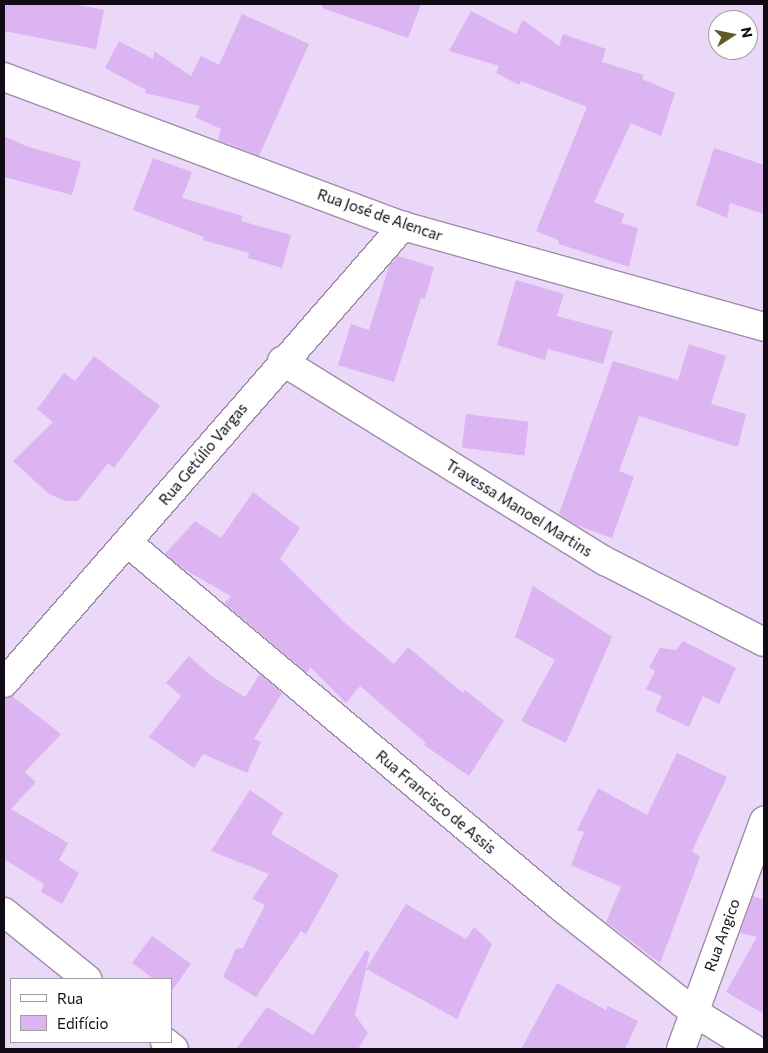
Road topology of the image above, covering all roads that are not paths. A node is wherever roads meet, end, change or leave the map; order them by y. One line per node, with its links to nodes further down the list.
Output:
1 (4, 78): 2 (street, Rua José de Alencar)
2 (403, 226): 3 (street, Rua José de Alencar); 4 (street, Rua Getúlio Vargas)
3 (764, 327)
4 (282, 361): 5 (street, Rua Getúlio Vargas); 6 (street, Travessa Manoel Martins)
5 (128, 542): 7 (street, Rua Getúlio Vargas); 11 (street, Rua Francisco de Assis)
6 (764, 642)
7 (4, 683)
8 (764, 821): 11 (street, Rua Angico)
9 (4, 912): 10 (street)
10 (87, 978)
11 (694, 1012): 12 (street, Rua Angico); 13 (street, Rua Francisco de Assis)
12 (681, 1049)
13 (754, 1049)

